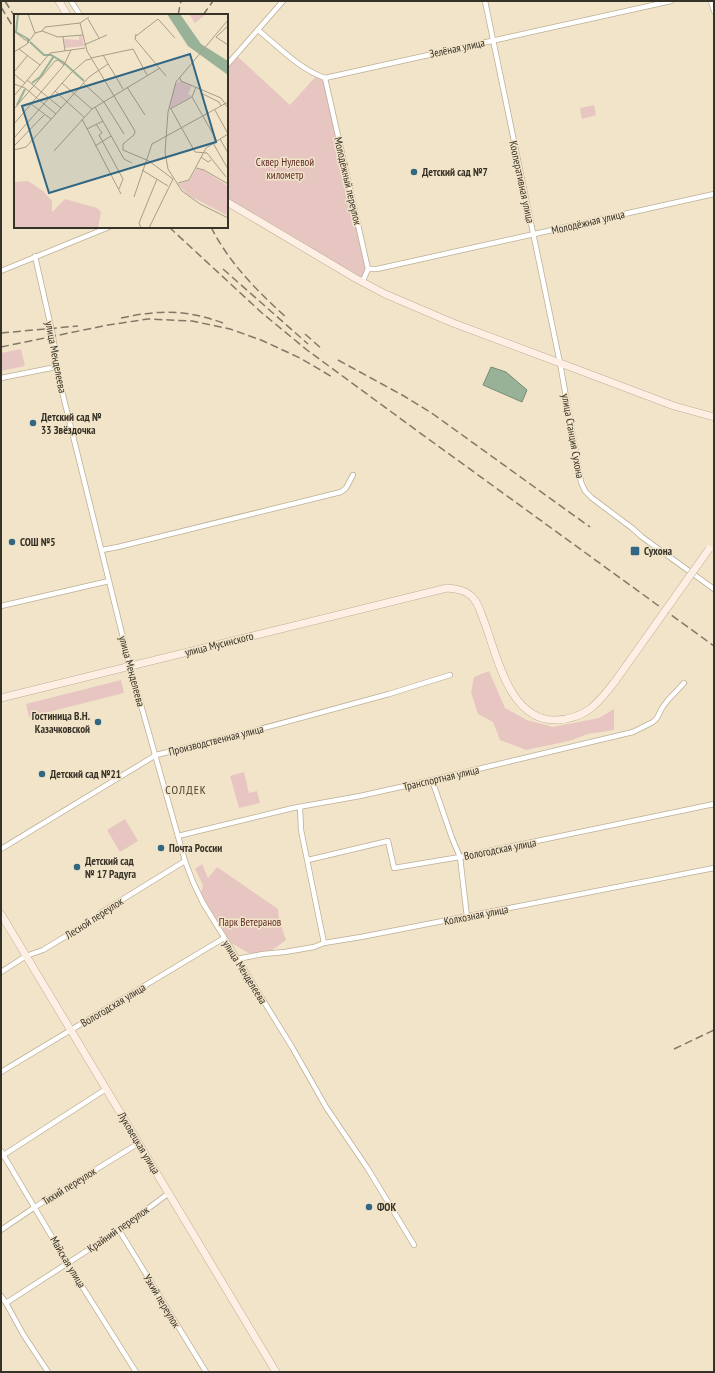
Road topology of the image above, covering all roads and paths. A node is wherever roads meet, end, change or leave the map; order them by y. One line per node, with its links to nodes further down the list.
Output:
1 (59, 1): 8 (street)
2 (71, 1): 9 (street)
3 (283, 1): 10 (street)
4 (485, 1): 11 (street, Кооперативная улица)
5 (671, 1): 11 (street, Зелёная улица)
6 (712, 1): 7 (street)
7 (714, 10)
8 (66, 14)
9 (79, 14)
10 (258, 30): 12 (street); 13 (street)
11 (493, 40): 13 (street, Зелёная улица); 17 (street, Кооперативная улица)
12 (228, 64)
13 (325, 78): 19 (street, Молодёжный переулок)
14 (714, 194): 17 (street, Молодёжная улица)
15 (228, 203): 21 (street)
16 (106, 228): 18 (street)
17 (533, 235): 19 (street, Молодёжная улица); 22 (street, Кооперативная улица)
18 (35, 256): 20 (street); 23 (street, улица Менделеева)
19 (368, 269): 21 (street)
20 (1, 271)
21 (362, 282): 22 (street)
22 (560, 363): 25 (street); 30 (street, улица Станция Сухона)
23 (56, 367): 24 (street); 28 (street, улица Менделеева)
24 (1, 378)
25 (714, 417)
26 (353, 474): 28 (street)
27 (714, 544): 32 (street, улица Мусинского, bridge)
28 (102, 550): 29 (street, улица Менделеева)
29 (109, 581): 31 (street); 32 (street, улица Менделеева)
30 (714, 589)
31 (1, 606)
32 (130, 666): 35 (street, улица Мусинского); 36 (street, улица Менделеева)
33 (450, 675): 36 (street, Производственная улица)
34 (684, 683): 37 (street, Транспортная улица)
35 (1, 698)
36 (156, 755): 40 (street, улица Менделеева); 41 (street, Производственная улица)
37 (432, 780): 39 (street, Транспортная улица); 42 (street)
38 (714, 804): 42 (street, Вологодская улица)
39 (300, 807): 40 (street, Транспортная улица); 43 (street)
40 (178, 836): 44 (street, улица Менделеева)
41 (1, 849)
42 (460, 857): 43 (street, Вологодская улица); 47 (street)
43 (308, 860): 49 (street)
44 (185, 861): 48 (street, улица Менделеева); 50 (street, Лесной переулок)
45 (714, 868): 47 (street, Колхозная улица)
46 (1, 914): 50 (street, Луковецкая улица)
47 (467, 916): 49 (street, Колхозная улица)
48 (224, 938): 51 (street, улица Менделеева); 53 (street, Вологодская улица)
49 (324, 943): 51 (street, Колхозная улица)
50 (26, 956): 52 (street, Лесной переулок); 53 (street, Луковецкая улица)
51 (237, 959): 62 (street, улица Менделеева)
52 (1, 972)
53 (71, 1030): 54 (street, Вологодская улица); 55 (street, Луковецкая улица)
54 (1, 1072)
55 (106, 1089): 56 (street, Луковецкая улица); 57 (street)
56 (139, 1143): 58 (street, Луковецкая улица); 59 (street, Тихий переулок)
57 (2, 1154): 59 (street, Майская улица)
58 (169, 1193): 61 (street, Крайний переулок); 69 (street, Луковецкая улица)
59 (34, 1207): 60 (street, Тихий переулок); 63 (street, Майская улица)
60 (1, 1230)
61 (119, 1230): 63 (street, Крайний переулок); 68 (street, Узкий переулок)
62 (414, 1244)
63 (68, 1264): 65 (street, Крайний переулок); 67 (street, Майская улица)
64 (1, 1296): 65 (street)
65 (6, 1303): 66 (street)
66 (48, 1372)
67 (136, 1372)
68 (206, 1372)
69 (276, 1372)

